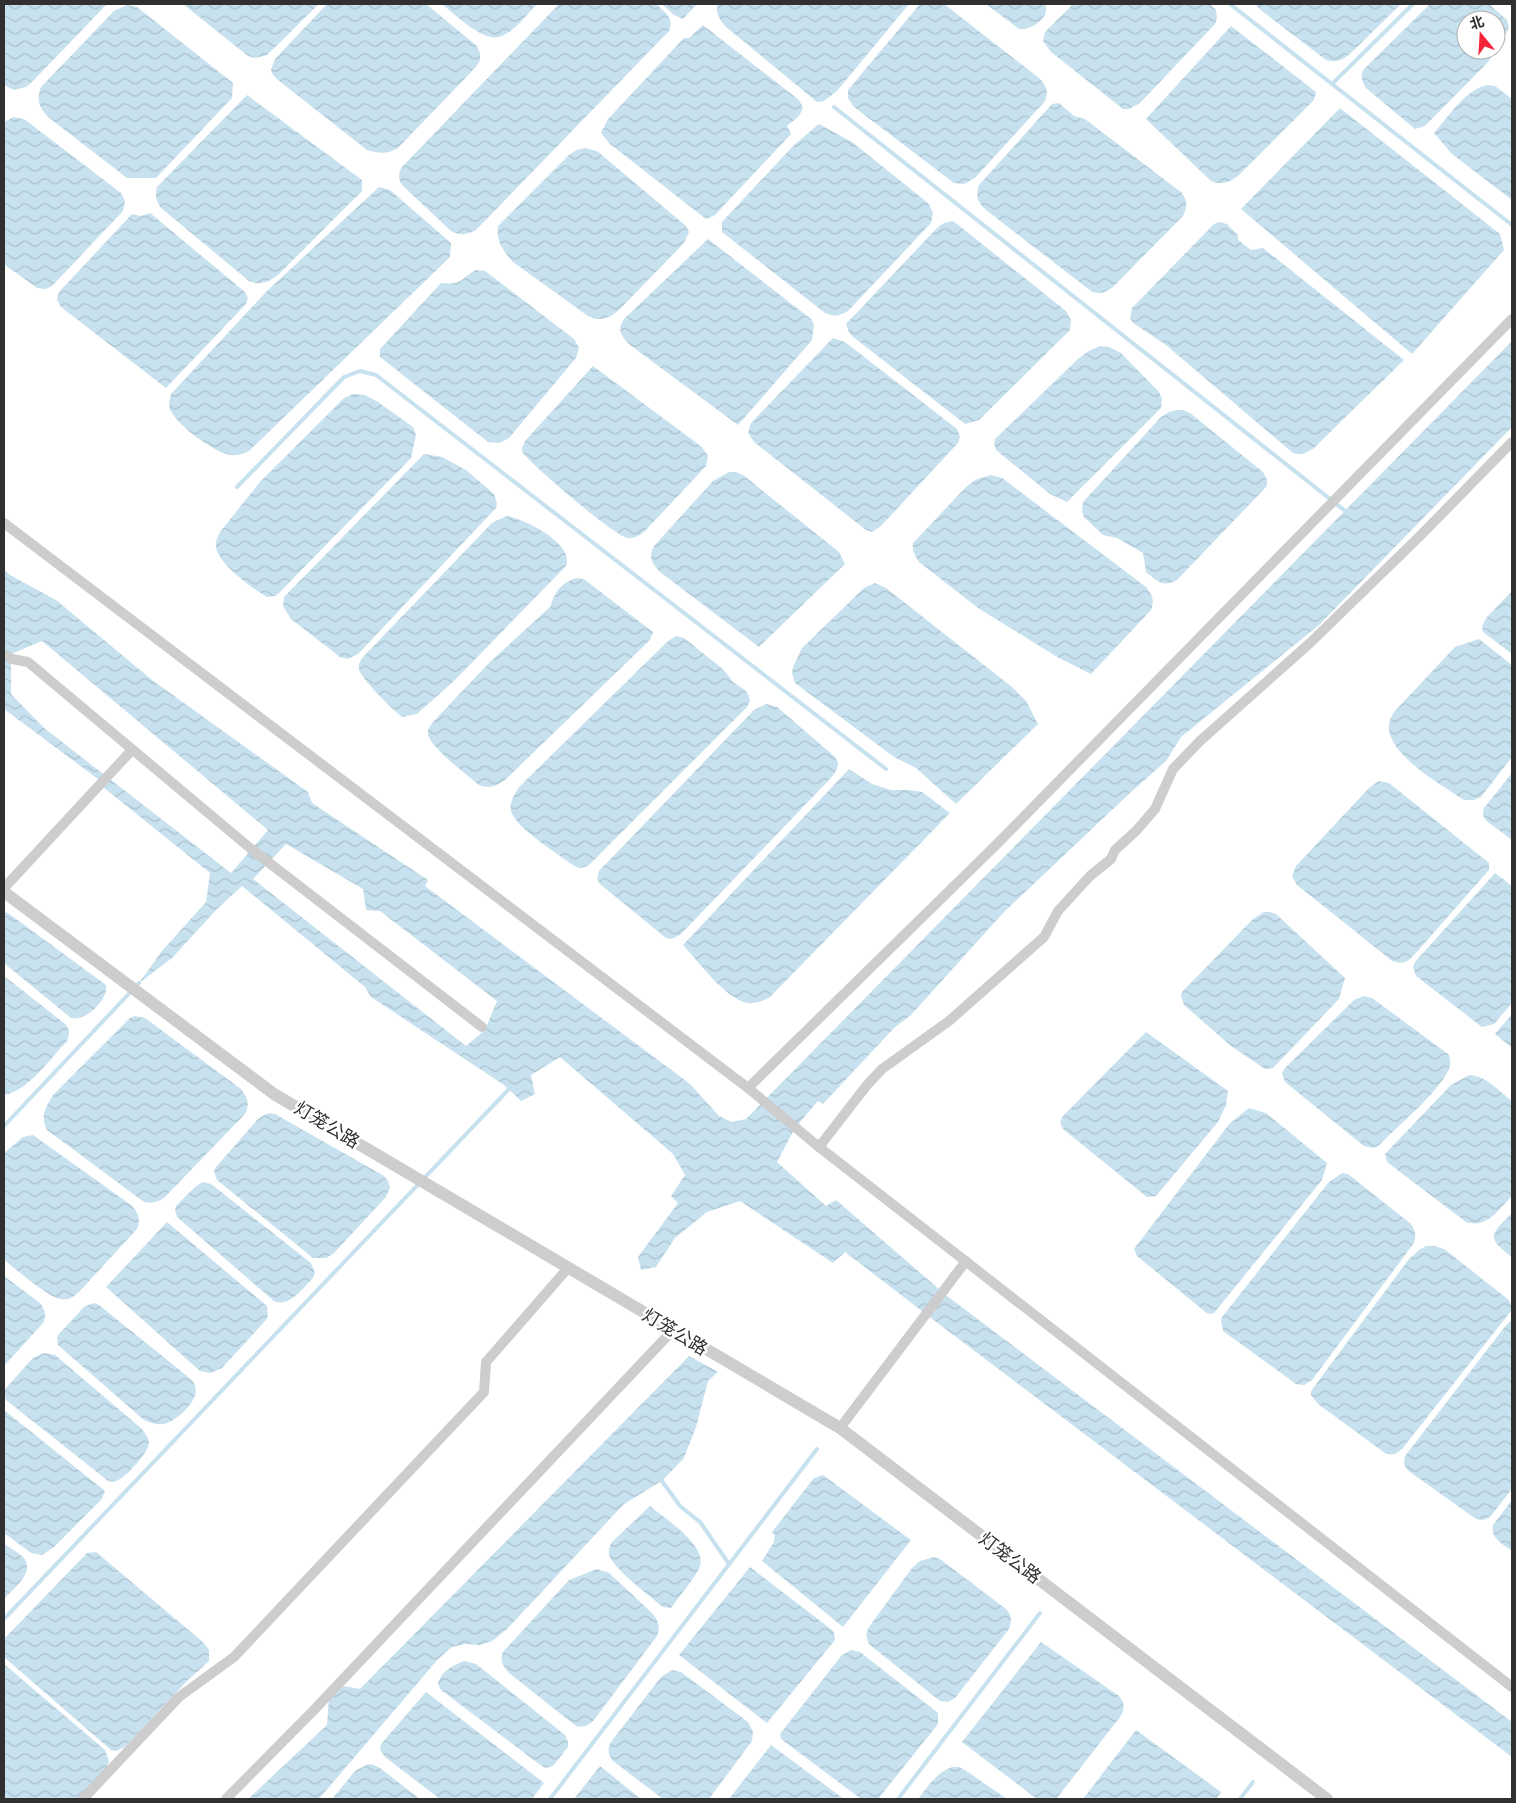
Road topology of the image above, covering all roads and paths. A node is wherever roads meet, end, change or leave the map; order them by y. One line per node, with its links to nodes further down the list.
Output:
1 (1512, 319): 9 (street)
2 (1512, 442): 10 (street)
3 (4, 523): 9 (street)
4 (4, 654): 8 (street)
5 (131, 751): 6 (street)
6 (4, 888)
7 (4, 892): 12 (street, 灯笼公路)
8 (482, 1027)
9 (748, 1088): 10 (street)
10 (819, 1147): 11 (street)
11 (966, 1262): 14 (street); 15 (street)
12 (568, 1268): 13 (street, 灯笼公路); 16 (street)
13 (673, 1330): 14 (street, 灯笼公路); 17 (street)
14 (840, 1428): 18 (street, 灯笼公路)
15 (1512, 1687)
16 (83, 1799)
17 (226, 1799)
18 (1328, 1799)

